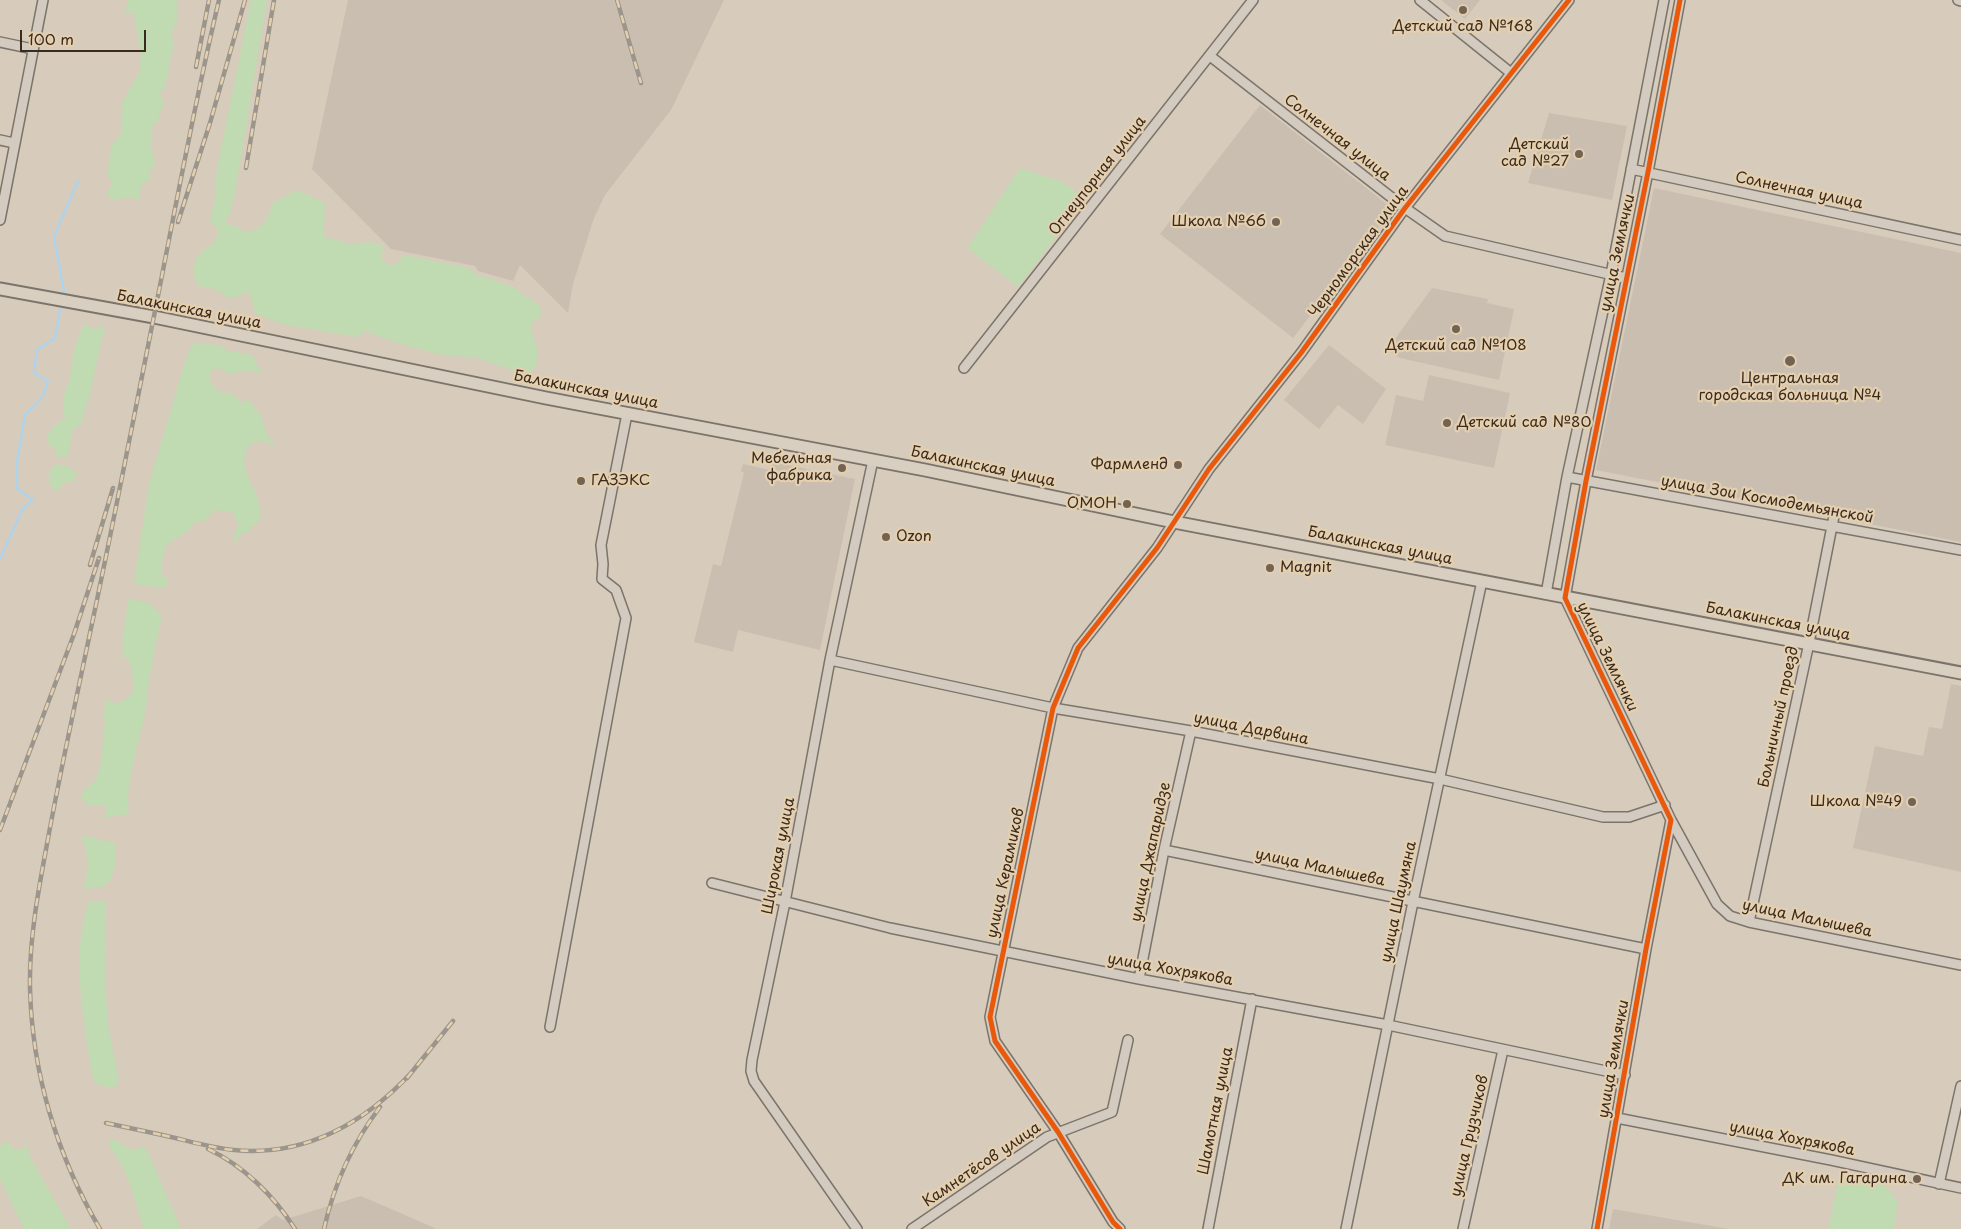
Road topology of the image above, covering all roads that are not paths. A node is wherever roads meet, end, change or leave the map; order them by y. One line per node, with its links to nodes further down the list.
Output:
1 (43, 0): 8 (street)
2 (1253, 0): 9 (street, Огнеупорная улица)
3 (1420, 0): 10 (street)
4 (1569, 0): 10 (street, Черноморская улица)
5 (1664, 0): 13 (street, улица Землячки)
6 (1680, 0): 14 (street, улица Землячки)
7 (0, 42): 8 (street)
8 (33, 49): 12 (street)
9 (1210, 56): 15 (street, Солнечная улица); 21 (street, Огнеупорная улица)
10 (1511, 72): 15 (street, Черноморская улица)
11 (0, 140): 12 (street)
12 (14, 143): 16 (street)
13 (1632, 169): 14 (street, Солнечная улица); 18 (street, улица Землячки)
14 (1648, 172): 17 (street, Солнечная улица); 19 (street, улица Землячки)
15 (1405, 208): 18 (street, Солнечная улица); 27 (street, Черноморская улица)
16 (0, 220)
17 (1961, 240)
18 (1611, 274): 19 (street, Солнечная улица); 24 (street, улица Землячки)
19 (1626, 278): 25 (street, улица Землячки)
20 (0, 289): 22 (main road, Балакинская улица)
21 (964, 368)
22 (627, 414): 23 (main road, Балакинская улица); 51 (street)
23 (873, 460): 27 (main road, Балакинская улица); 33 (street, Широкая улица)
24 (1568, 477): 25 (street, улица Зои Космодемьянской); 30 (street, улица Землячки)
25 (1586, 481): 26 (street, улица Зои Космодемьянской); 31 (street, улица Землячки)
26 (1833, 520): 28 (street, улица Зои Космодемьянской); 32 (street, Больничный проезд)
27 (1174, 522): 29 (main road, Балакинская улица); 35 (street, улица Керамиков)
28 (1961, 550)
29 (1482, 581): 30 (main road, Балакинская улица); 37 (street, улица Шаумяна)
30 (1546, 594): 31 (main road, Балакинская улица)
31 (1565, 598): 32 (main road, Балакинская улица); 38 (street, улица Землячки)
32 (1809, 643): 34 (main road, Балакинская улица); 44 (street, Больничный проезд)
33 (830, 660): 35 (street, улица Дарвина); 42 (street, Широкая улица)
34 (1961, 673)
35 (1053, 708): 36 (street, улица Дарвина); 46 (street, улица Керамиков)
36 (1191, 731): 37 (street, улица Дарвина); 40 (street, улица Джапаридзе)
37 (1440, 779): 38 (street, улица Дарвина); 43 (street, улица Шаумяна)
38 (1665, 805): 39 (street, улица Землячки)
39 (1671, 820): 44 (street, улица Малышева); 45 (street, улица Землячки)
40 (1164, 850): 43 (street, улица Малышева); 48 (street, улица Джапаридзе)
41 (712, 883): 42 (street, улица Хохрякова)
42 (785, 902): 46 (street, улица Хохрякова); 60 (street, Широкая улица)
43 (1413, 902): 45 (street, улица Малышева); 50 (street, улица Шаумяна)
44 (1749, 922): 47 (street, улица Малышева)
45 (1646, 949): 54 (street, улица Землячки)
46 (1003, 952): 48 (street, улица Хохрякова); 57 (street, улица Керамиков)
47 (1961, 965)
48 (1139, 979): 49 (street, улица Хохрякова)
49 (1252, 999): 50 (street, улица Хохрякова); 63 (street, Шамотная улица)
50 (1388, 1025): 53 (street, улица Хохрякова); 64 (street, улица Шаумяна)
51 (550, 1027)
52 (1128, 1040): 57 (street, Камнетёсов улица)
53 (1504, 1050): 54 (street, улица Хохрякова); 65 (street, улица Грузчиков)
54 (1624, 1074): 56 (street, улица Землячки)
55 (1961, 1086): 58 (street)
56 (1617, 1118): 58 (street, улица Хохрякова); 66 (street, улица Землячки)
57 (1058, 1132): 61 (street, Камнетёсов улица); 62 (street, улица Керамиков)
58 (1940, 1184): 59 (street, улица Хохрякова)
59 (1961, 1188)
60 (857, 1229)
61 (912, 1229)
62 (1120, 1229)
63 (1208, 1229)
64 (1346, 1229)
65 (1463, 1229)
66 (1597, 1229)

